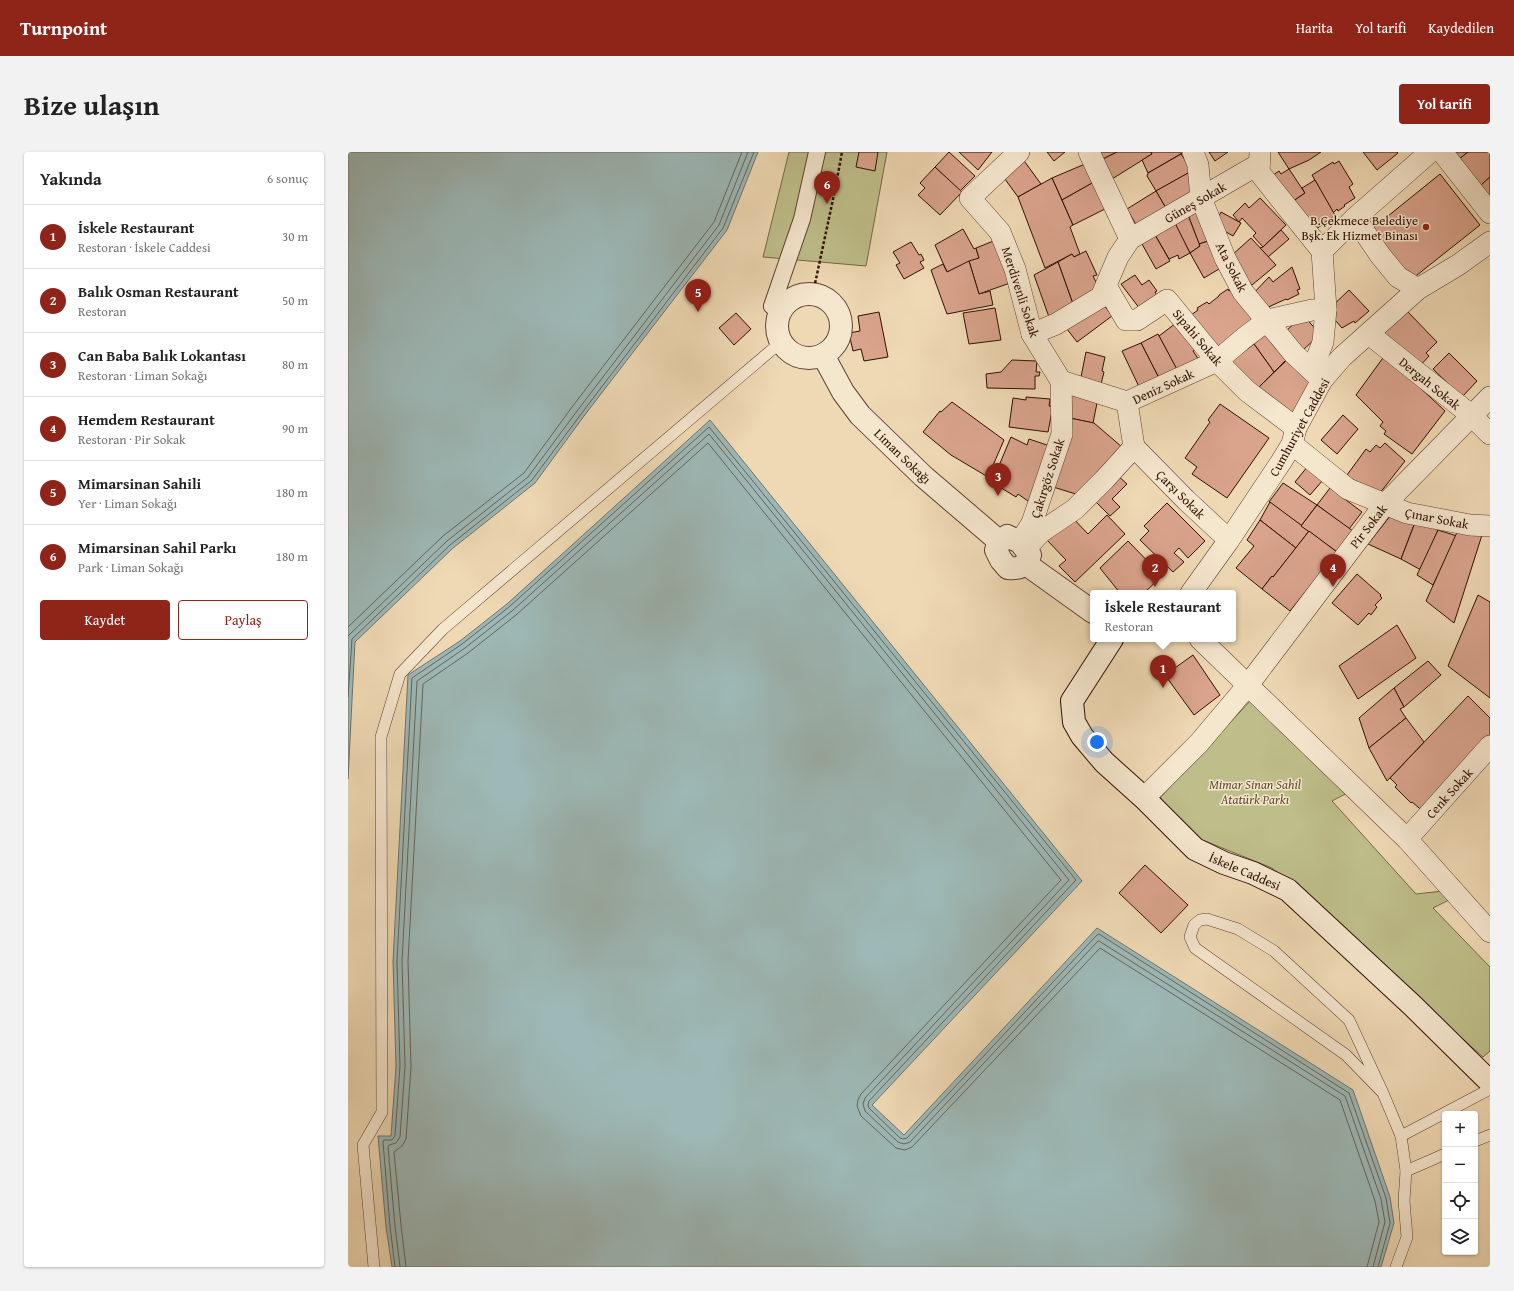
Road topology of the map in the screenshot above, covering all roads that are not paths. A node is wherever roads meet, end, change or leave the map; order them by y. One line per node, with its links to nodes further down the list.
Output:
1 (817, 152): 17 (street)
2 (1019, 152): 19 (street, Merdivenli Sokak)
3 (1089, 152): 11 (street)
4 (1193, 152): 8 (street, Ata Sokak)
5 (1430, 152): 10 (street)
6 (1442, 152): 9 (street)
7 (1260, 158): 8 (street, Güneş Sokak); 13 (street)
8 (1202, 198): 11 (street, Güneş Sokak); 18 (street, Ata Sokak)
9 (1490, 213)
10 (1355, 218): 13 (street); 15 (street)
11 (1130, 239): 14 (street)
12 (1490, 242): 15 (street, Cumhuriyet Caddesi)
13 (1322, 252): 16 (street)
14 (1106, 286): 19 (street); 23 (street, Sipahi Sokak)
15 (1418, 289): 20 (street, Cumhuriyet Caddesi)
16 (1326, 310): 18 (street, Deniz Sokak); 24 (street)
17 (781, 312): 21 (main road); 22 (main road)
18 (1268, 320): 23 (street, Deniz Sokak); 24 (street, Ata Sokak)
19 (1032, 334): 25 (street, Merdivenli Sokak)
20 (1369, 334): 24 (street, Cumhuriyet Caddesi); 28 (street, Dergah Sokak)
21 (782, 342): 22 (main road); 53 (lane)
22 (822, 355): 35 (main road, Liman Sokağı)
23 (1217, 362): 27 (street, Deniz Sokak); 30 (street, Sipahi Sokak)
24 (1317, 375): 30 (street, Cumhuriyet Caddesi)
25 (1062, 384): 27 (street); 35 (street, Çakırgöz Sokak)
26 (1490, 397): 28 (street, Pir Sokak)
27 (1127, 402): 31 (street, Deniz Sokak)
28 (1471, 415): 29 (street, Dergah Sokak); 32 (street, Pir Sokak)
29 (1490, 434)
30 (1294, 436): 32 (street, Sipahi Sokak); 34 (street, Cumhuriyet Caddesi)
31 (1134, 447): 34 (street, Çarşı Sokak); 35 (street)
32 (1385, 504): 33 (street, Çınar Sokak); 40 (street, Pir Sokak)
33 (1490, 526)
34 (1229, 540): 36 (street, Cumhuriyet Caddesi)
35 (1018, 549): 37 (main road, Liman Sokağı)
36 (1193, 590)
37 (1090, 609)
38 (1110, 642): 42 (main road, İskele Caddesi)
39 (1203, 642): 40 (street)
40 (1248, 685): 42 (street, Pir Sokak); 43 (street)
41 (1490, 746): 43 (street, Cenk Sokak)
42 (1144, 798): 45 (main road, İskele Caddesi)
43 (1407, 839): 44 (street)
44 (1490, 932)
45 (1490, 1082)
46 (1490, 1089): 49 (lane)
47 (1383, 1093): 47 (lane); 49 (lane)
48 (1490, 1135): 50 (lane)
49 (1401, 1136): 52 (lane)
50 (1478, 1140)
51 (1442, 1155): 52 (lane)
52 (1406, 1171): 54 (lane)
53 (374, 1267)
54 (1396, 1267)

